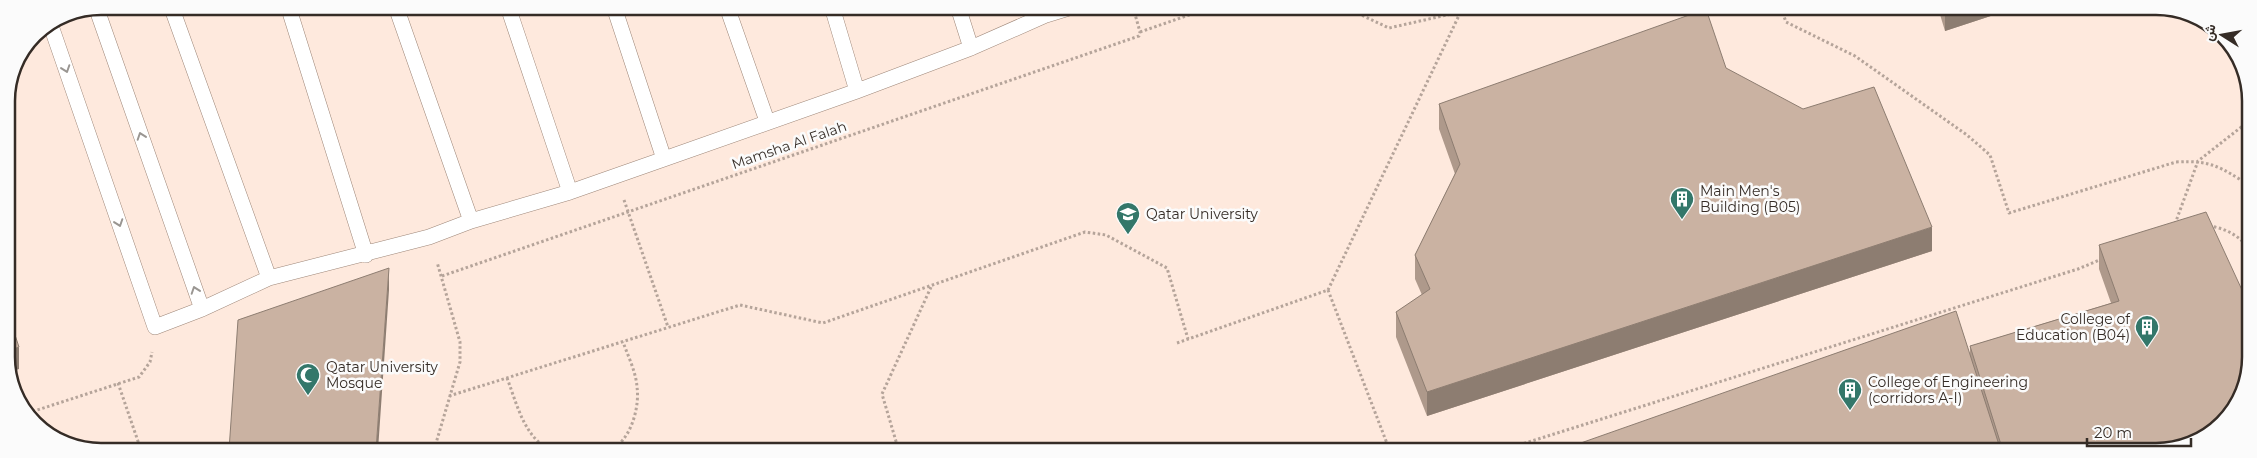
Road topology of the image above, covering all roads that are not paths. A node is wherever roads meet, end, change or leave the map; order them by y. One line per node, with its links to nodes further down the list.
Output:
1 (99, 15): 20 (lane, one-way to 1)
2 (174, 15): 19 (lane)
3 (291, 15): 18 (lane)
4 (399, 15): 17 (lane)
5 (511, 15): 16 (lane)
6 (617, 15): 15 (lane)
7 (730, 15): 14 (lane)
8 (834, 15): 13 (lane)
9 (961, 15): 12 (lane)
10 (1037, 15): 12 (lane)
11 (52, 30): 20 (lane, one-way to 20)
12 (971, 48): 13 (lane)
13 (857, 91): 14 (lane)
14 (767, 121): 15 (lane)
15 (664, 159): 16 (lane)
16 (570, 192): 17 (lane)
17 (471, 222): 18 (lane)
18 (366, 255): 19 (lane)
19 (269, 278): 20 (lane)
20 (202, 308)

